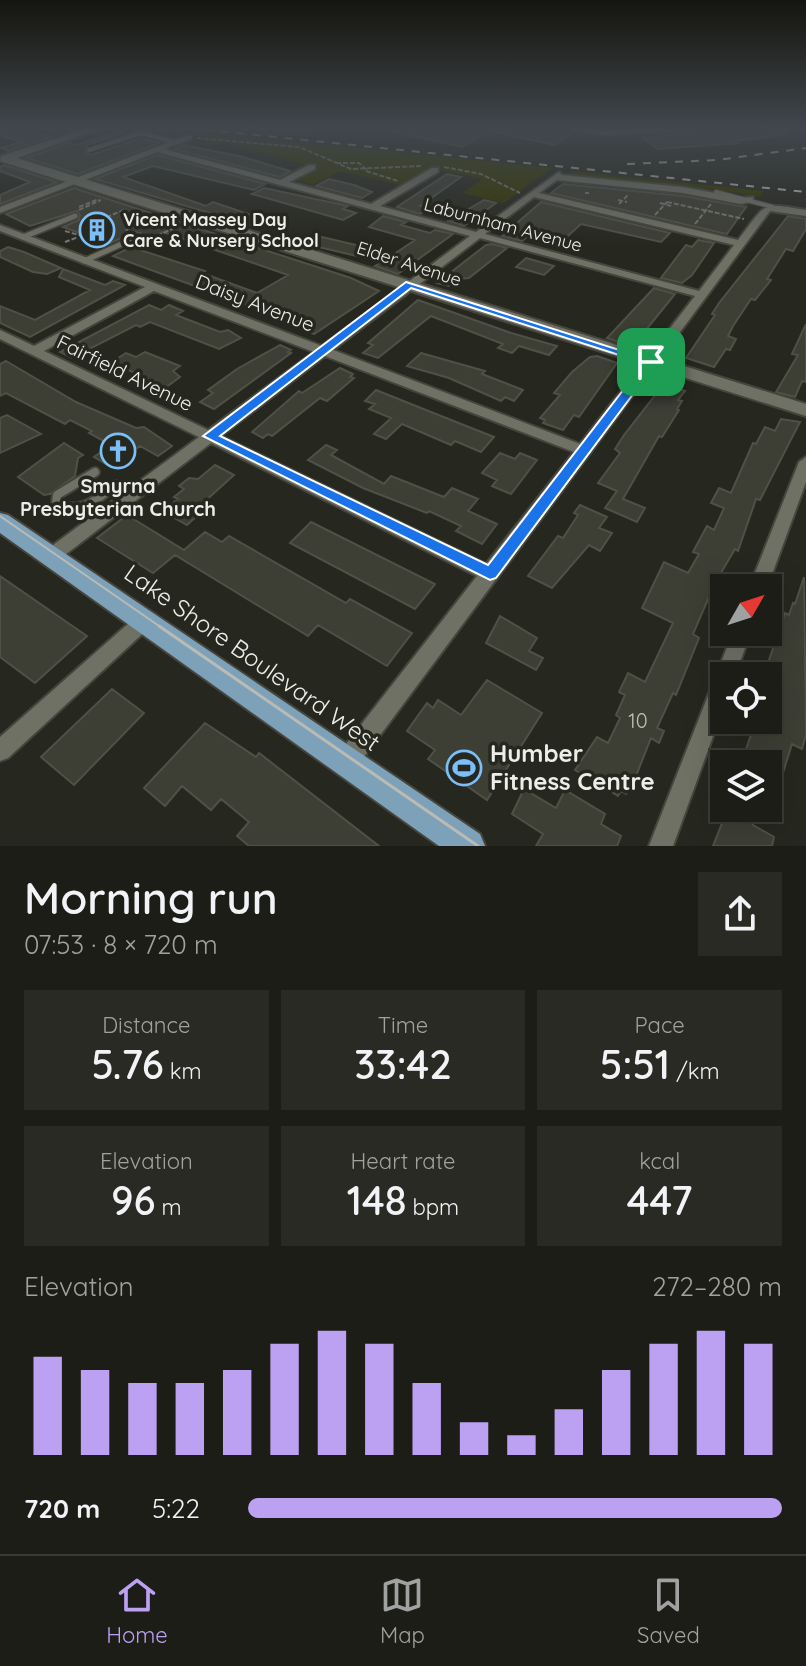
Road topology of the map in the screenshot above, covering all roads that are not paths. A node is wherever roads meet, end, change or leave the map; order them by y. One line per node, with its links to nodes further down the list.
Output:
1 (33, 167): 6 (street, Elder Avenue)
2 (107, 167): 6 (street)
3 (223, 167): 7 (street, Laburnham Avenue)
4 (311, 167): 7 (street)
5 (435, 170): 10 (street)
6 (74, 180): 12 (street); 21 (street, Elder Avenue)
7 (280, 183): 10 (street, Laburnham Avenue)
8 (532, 194): 9 (street); 16 (street); 19 (street)
9 (750, 199): 11 (lane)
10 (372, 207): 16 (street, Laburnham Avenue)
11 (773, 207): 13 (street); 19 (street)
12 (0, 210)
13 (806, 213)
14 (74, 214): 17 (lane)
15 (0, 228): 17 (street, Daisy Avenue)
16 (476, 235): 21 (street); 23 (street, Laburnham Avenue)
17 (23, 237): 20 (street, Daisy Avenue)
18 (137, 237): 20 (lane)
19 (742, 244): 23 (street)
20 (84, 261): 22 (street, Daisy Avenue)
21 (410, 285): 26 (street); 27 (street, Elder Avenue)
22 (153, 287): 25 (street); 26 (street, Daisy Avenue)
23 (703, 295): 27 (street)
24 (0, 334): 25 (street, Fairfield Avenue)
25 (34, 351): 29 (street, Fairfield Avenue)
26 (323, 351): 29 (street); 30 (street, Daisy Avenue)
27 (651, 362): 28 (street, Elder Avenue); 30 (street)
28 (806, 410)
29 (210, 436): 35 (street); 36 (street, Fairfield Avenue)
30 (585, 451): 36 (street)
31 (806, 462): 37 (street)
32 (95, 472): 33 (lane)
33 (116, 485)
34 (0, 521): 35 (main road, Lake Shore Boulevard West)
35 (51, 556): 38 (main road, Lake Shore Boulevard West)
36 (490, 574): 41 (street)
37 (763, 574)
38 (145, 620): 40 (street); 41 (main road, Lake Shore Boulevard West)
39 (710, 717): 43 (street)
40 (0, 751)
41 (347, 761): 42 (main road, Lake Shore Boulevard West)
42 (468, 846)
43 (661, 846)

